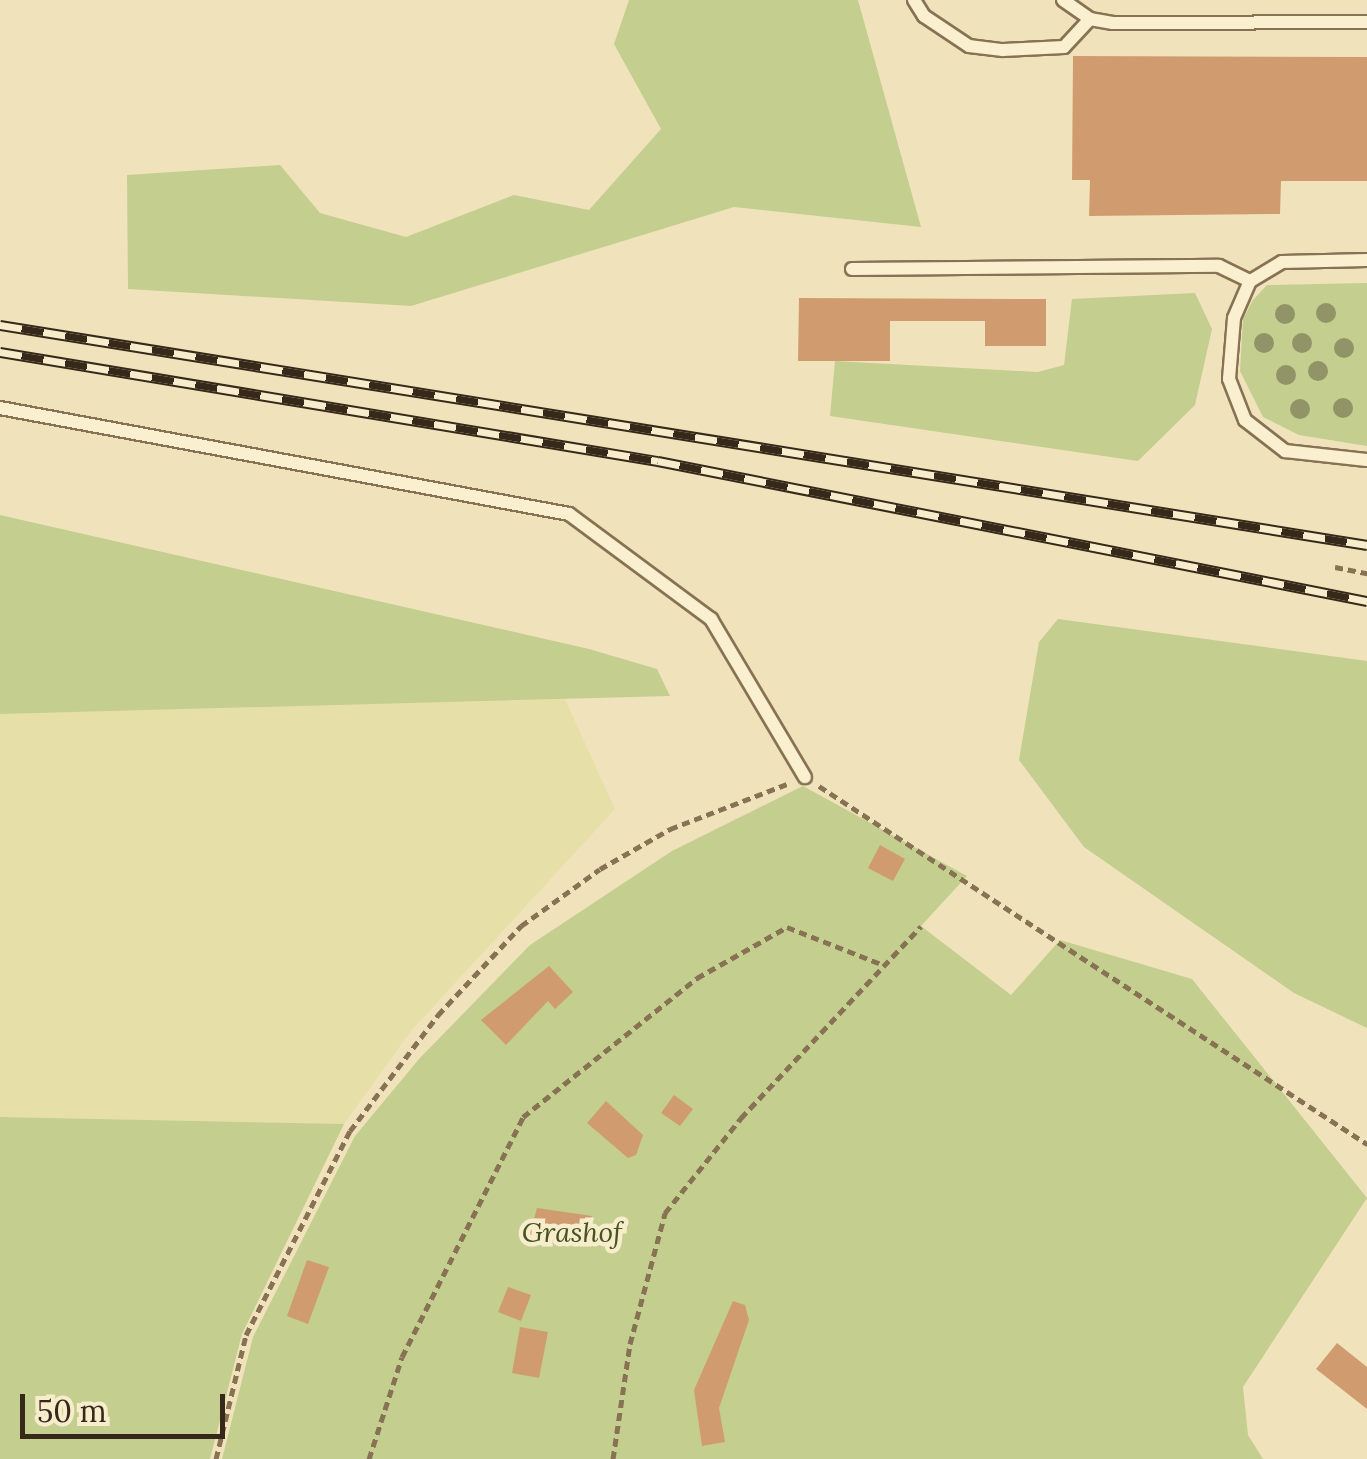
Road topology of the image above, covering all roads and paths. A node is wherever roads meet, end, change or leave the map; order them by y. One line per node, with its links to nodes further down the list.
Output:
1 (914, 0): 3 (lane)
2 (1063, 0): 3 (lane)
3 (1090, 19): 4 (lane)
4 (1367, 22)
5 (1367, 260): 7 (lane)
6 (852, 269): 7 (lane)
7 (1250, 281): 9 (lane)
8 (0, 408): 12 (lane)
9 (1367, 460)
10 (1335, 567): 11 (path)
11 (1367, 572)
12 (805, 777): 15 (path); 16 (path)
13 (921, 926): 14 (path)
14 (881, 964): 17 (path); 18 (path)
15 (1367, 1144)
16 (216, 1459)
17 (369, 1459)
18 (613, 1459)

